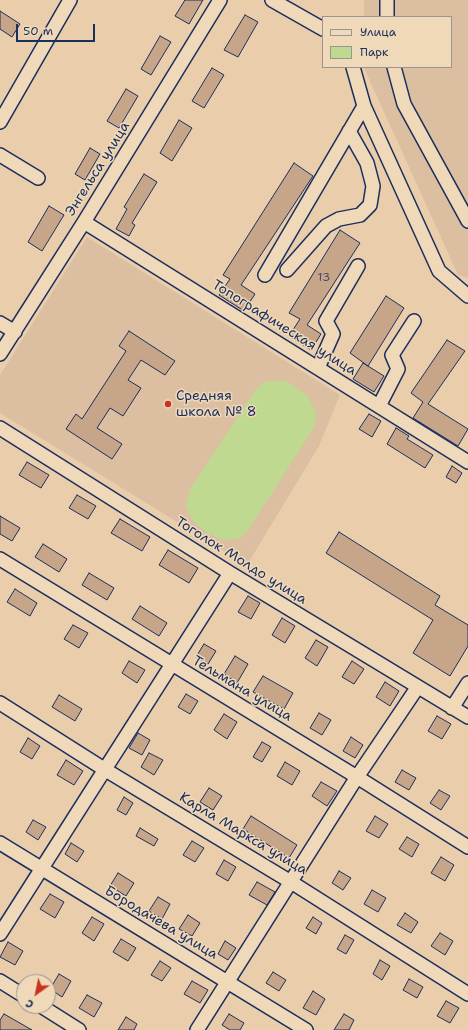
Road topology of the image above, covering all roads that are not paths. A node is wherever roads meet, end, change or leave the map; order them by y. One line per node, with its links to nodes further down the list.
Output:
1 (70, 0): 10 (street)
2 (220, 0): 15 (street, Энгельса улица)
3 (272, 0): 6 (street)
4 (387, 0): 5 (street)
5 (387, 16)
6 (322, 28)
7 (354, 68): 9 (street)
8 (394, 68): 14 (street)
9 (364, 106): 11 (street); 19 (street)
10 (0, 122)
11 (349, 131): 17 (street); 18 (street)
12 (0, 155): 13 (street)
13 (38, 178)
14 (468, 221)
15 (84, 222): 22 (street, Энгельса улица); 24 (street, Топографическая улица)
16 (358, 266): 24 (street)
17 (287, 270)
18 (265, 275)
19 (468, 296)
20 (414, 321): 25 (street)
21 (0, 323): 22 (street)
22 (14, 332): 23 (street, Энгельса улица)
23 (0, 354)
24 (318, 368): 25 (street, Топографическая улица)
25 (379, 406): 27 (street, Топографическая улица)
26 (0, 428): 29 (street, Тоголок Молдо улица)
27 (468, 462)
28 (0, 559): 30 (street, Тельмана улица)
29 (230, 573): 30 (street); 32 (street, Тоголок Молдо улица)
30 (170, 664): 36 (street); 37 (street, Тельмана улица)
31 (468, 683): 34 (street)
32 (417, 688): 34 (street, Тоголок Молдо улица); 37 (street)
33 (0, 703): 36 (street, Карла Маркса улица)
34 (452, 708): 35 (street, Тоголок Молдо улица)
35 (468, 717)
36 (104, 769): 40 (street); 41 (street, Карла Маркса улица)
37 (357, 777): 39 (street, Тельмана улица); 41 (street)
38 (0, 843): 40 (street, Бородачева улица)
39 (468, 847)
40 (41, 869): 42 (street); 44 (street, Бородачева улица)
41 (291, 882): 44 (street); 46 (street, Карла Маркса улица)
42 (0, 934)
43 (0, 981): 45 (street)
44 (227, 981): 49 (street); 50 (street, Бородачева улица)
45 (16, 991)
46 (468, 994)
47 (54, 1014): 48 (street)
48 (79, 1030)
49 (197, 1030)
50 (306, 1030)

